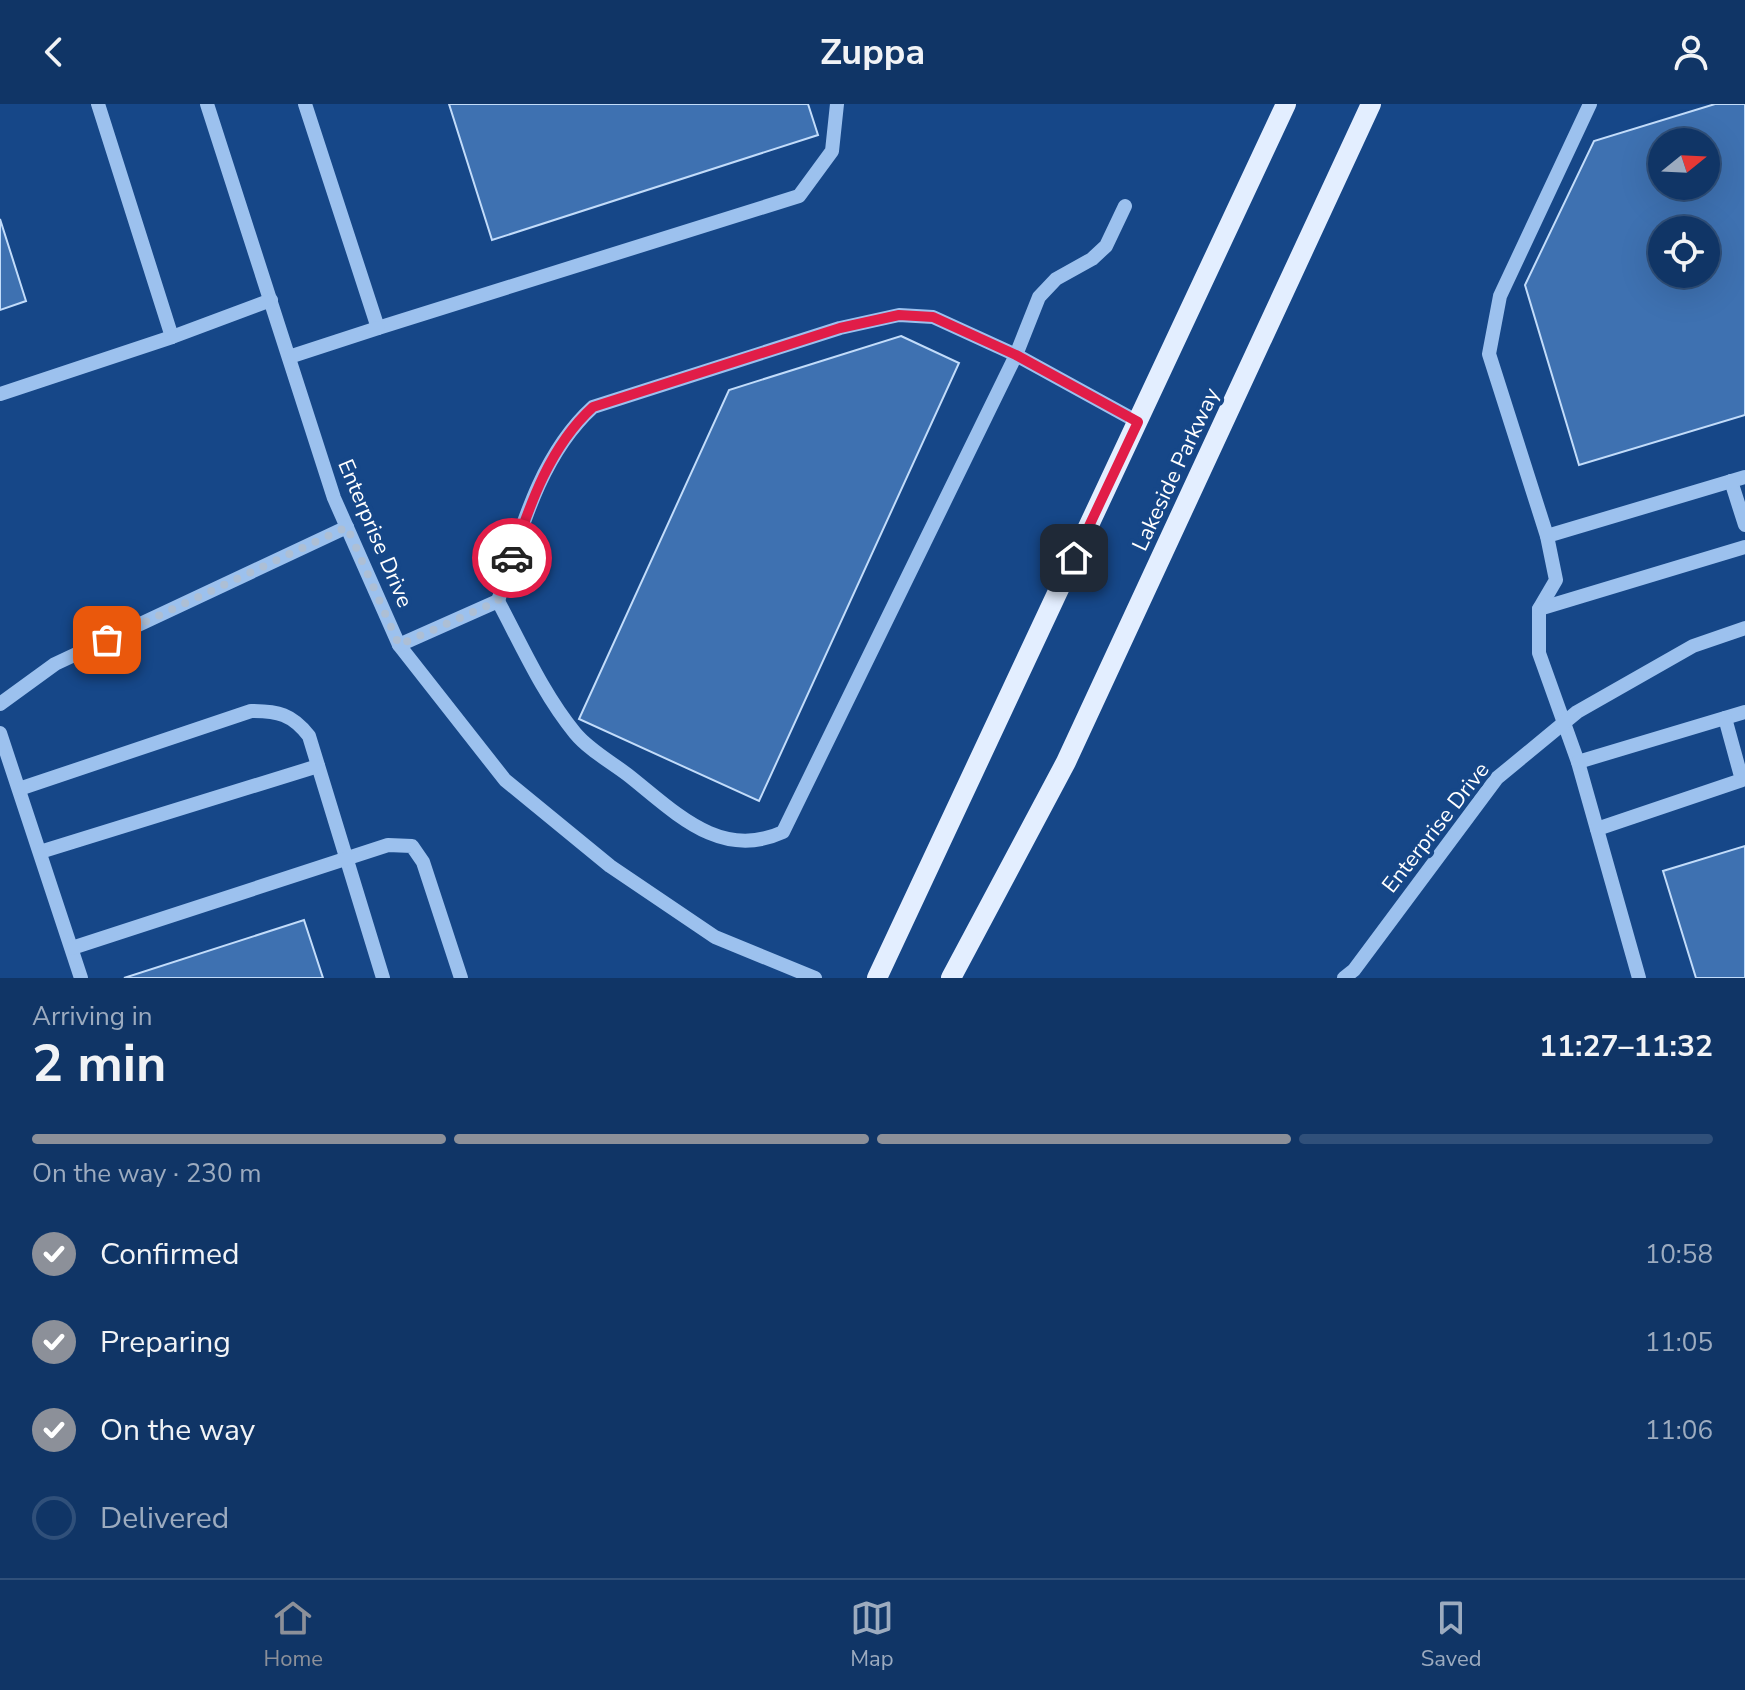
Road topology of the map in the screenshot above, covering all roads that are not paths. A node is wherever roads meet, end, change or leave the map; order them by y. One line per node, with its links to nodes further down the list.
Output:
1 (98, 104): 11 (street)
2 (207, 104): 9 (street, Enterprise Drive)
3 (305, 104): 10 (street)
4 (837, 104): 10 (street)
5 (1286, 104): 15 (main road)
6 (1371, 104): 43 (main road, Lakeside Parkway)
7 (1590, 104): 19 (street)
8 (1125, 206): 12 (street)
9 (271, 300): 11 (street); 13 (street, Enterprise Drive)
10 (378, 328): 13 (street)
11 (172, 337): 14 (street)
12 (1016, 355): 15 (street); 21 (street); 21 (street)
13 (289, 357): 18 (street, Enterprise Drive)
14 (0, 394)
15 (1138, 422): 42 (main road)
16 (1738, 479): 17 (street); 19 (street)
17 (1745, 525)
18 (347, 527): 24 (street, Enterprise Drive); 25 (street)
19 (1547, 536): 22 (street)
20 (1745, 547): 22 (street)
21 (498, 601): 24 (street)
22 (1539, 609): 28 (street)
23 (1745, 628): 28 (street, Enterprise Drive)
24 (399, 645): 41 (street, Enterprise Drive)
25 (0, 704)
26 (1745, 712): 27 (street)
27 (1725, 718): 30 (street); 33 (street)
28 (1563, 724): 30 (street); 37 (street, Enterprise Drive)
29 (0, 733): 32 (street)
30 (1578, 762): 33 (street)
31 (318, 766): 32 (street); 34 (street); 35 (street)
32 (19, 789): 34 (street)
33 (1597, 829): 44 (street)
34 (40, 852): 36 (street)
35 (346, 859): 36 (street); 39 (street); 40 (street)
36 (72, 948): 38 (street)
37 (1354, 975)
38 (81, 978)
39 (383, 978)
40 (461, 978)
41 (815, 978)
42 (877, 978)
43 (951, 978)
44 (1639, 978)

